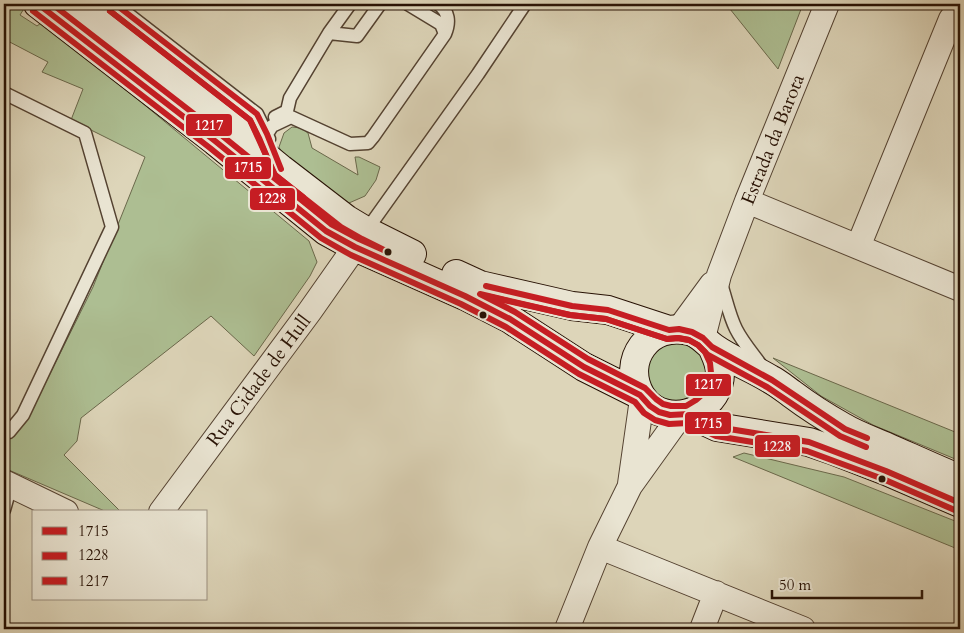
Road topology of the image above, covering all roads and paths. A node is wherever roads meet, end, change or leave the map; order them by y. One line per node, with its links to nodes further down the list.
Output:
1 (38, 4): 18 (street)
2 (80, 4): 16 (street)
3 (115, 4): 14 (lane)
4 (350, 4): 11 (lane)
5 (380, 4): 11 (lane)
6 (408, 4): 12 (lane)
7 (438, 4): 12 (lane)
8 (525, 4): 18 (lane)
9 (827, 4): 17 (street, Estrada da Barota)
10 (951, 19): 19 (street)
11 (329, 34): 14 (lane)
12 (445, 34): 15 (lane)
13 (4, 93): 26 (lane)
14 (258, 118): 15 (lane)
15 (267, 134): 16 (lane)
16 (281, 169): 18 (street)
17 (747, 201): 19 (street); 20 (street, Estrada da Barota)
18 (360, 239): 22 (street); 24 (street); 33 (street, Rua Cidade de Hull)
19 (858, 246): 21 (street)
20 (719, 275): 22 (street, Estrada da Barota); 23 (lane)
21 (960, 288)
22 (691, 336): 23 (street); 24 (street); 25 (street)
23 (772, 380): 27 (street)
24 (641, 397): 25 (street); 29 (street)
25 (685, 414): 29 (street); 30 (street)
26 (4, 432)
27 (960, 479)
28 (7, 484): 31 (lane); 32 (street)
29 (630, 486): 34 (street)
30 (960, 503)
31 (4, 510)
32 (62, 510)
33 (162, 510)
34 (600, 547): 35 (street); 36 (street)
35 (716, 593): 37 (street); 38 (street)
36 (567, 629)
37 (702, 629)
38 (803, 629)

